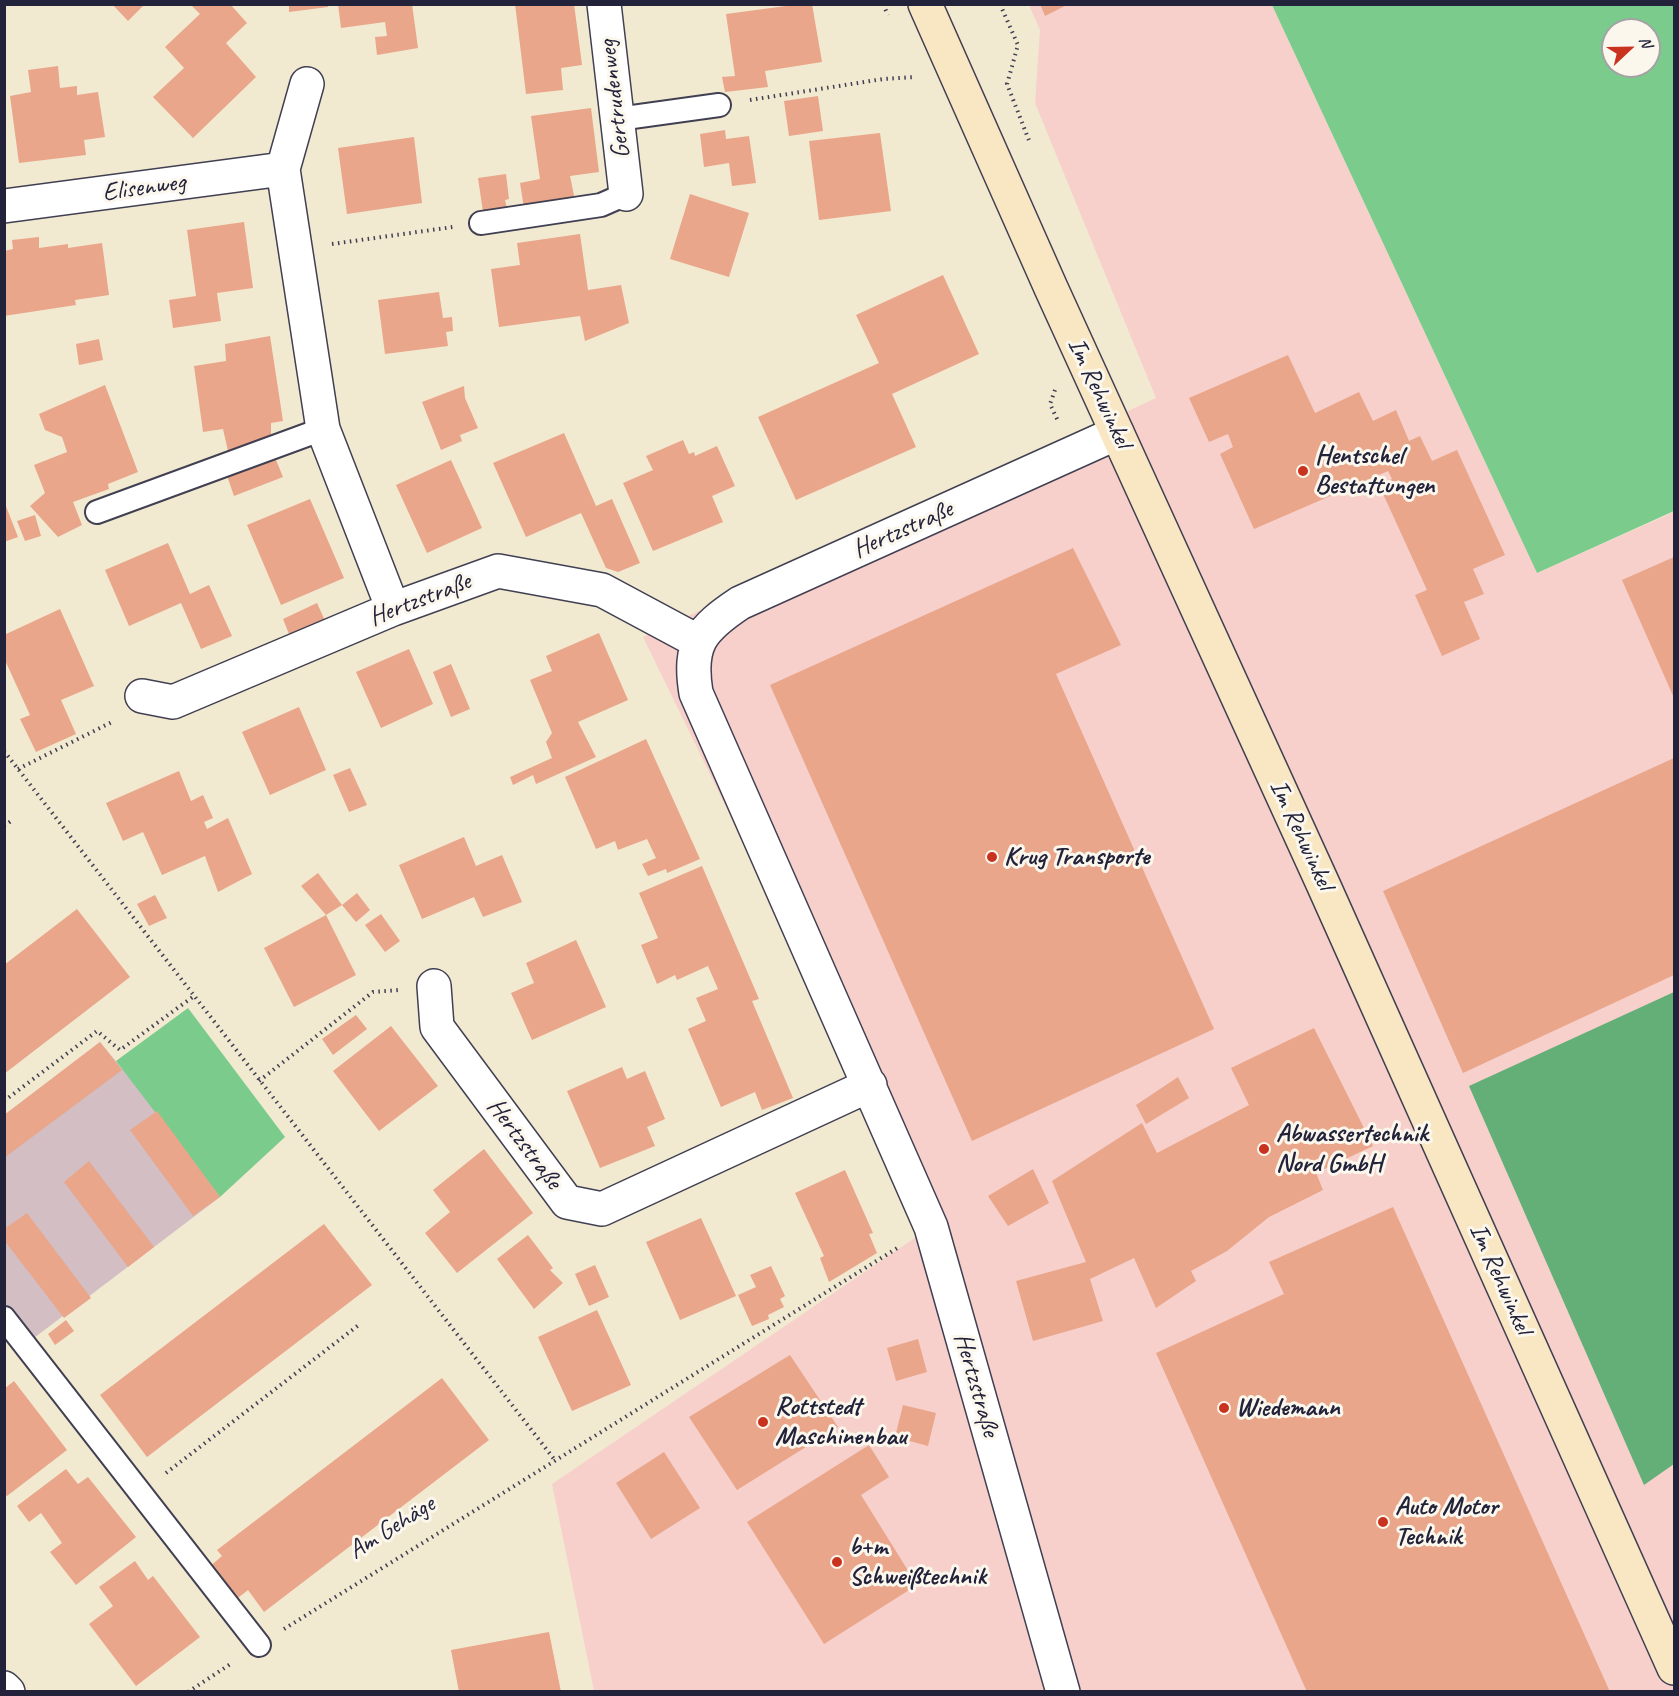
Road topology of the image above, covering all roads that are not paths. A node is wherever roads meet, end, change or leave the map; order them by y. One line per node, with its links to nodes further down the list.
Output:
1 (604, 4): 5 (street, Gertrudenweg)
2 (925, 4): 11 (street, Im Rehwinkel)
3 (307, 84): 6 (street)
4 (719, 105): 5 (lane)
5 (618, 119): 7 (street, Gertrudenweg)
6 (283, 169): 8 (street, Elisenweg); 10 (street)
7 (627, 194): 9 (lane)
8 (4, 206)
9 (481, 223)
10 (323, 429): 12 (lane); 13 (street)
11 (1117, 433): 14 (street, Hertzstraße); 20 (street, Im Rehwinkel)
12 (97, 512)
13 (393, 609): 14 (street, Hertzstraße); 15 (street, Hertzstraße)
14 (699, 642): 17 (street, Hertzstraße)
15 (142, 696)
16 (434, 986): 17 (street, Hertzstraße)
17 (870, 1085): 23 (street, Hertzstraße)
18 (4, 1318): 19 (lane)
19 (259, 1645)
20 (1674, 1668)
21 (4, 1688): 22 (street)
22 (8, 1692)
23 (1063, 1692)

